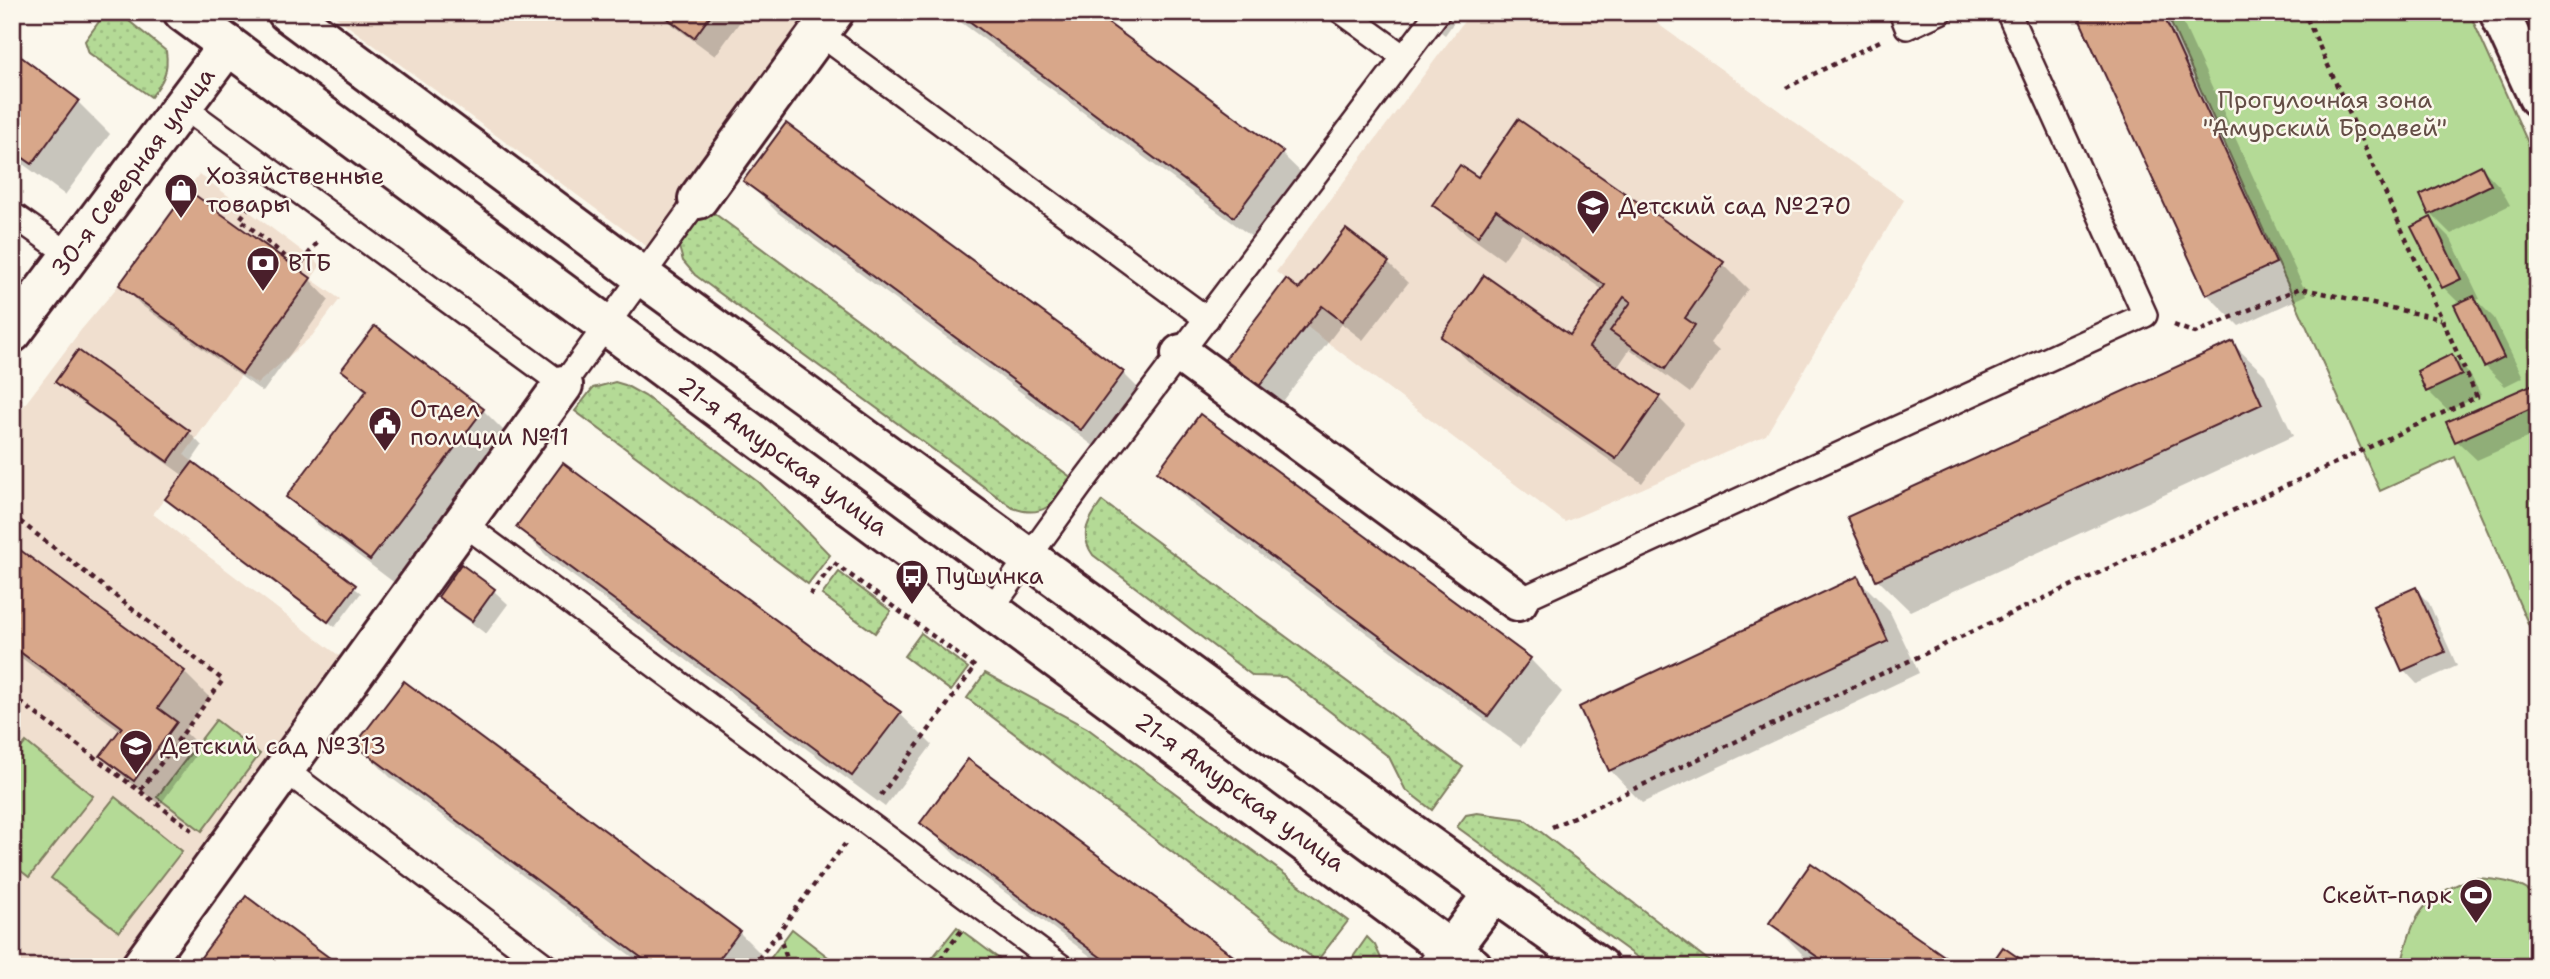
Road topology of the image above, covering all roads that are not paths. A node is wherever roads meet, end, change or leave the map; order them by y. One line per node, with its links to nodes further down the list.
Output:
1 (183, 12): 10 (main road, 21-я Амурская улица)
2 (287, 12): 17 (main road)
3 (1342, 12): 11 (lane)
4 (1438, 12): 11 (lane)
5 (1940, 12): 8 (lane)
6 (2008, 12): 25 (lane)
7 (2498, 12): 12 (main road)
8 (1904, 20)
9 (826, 23): 14 (main road); 18 (lane)
10 (228, 46): 13 (main road, 30-я Северная улица); 19 (main road, 21-я Амурская улица)
11 (1404, 57): 18 (lane)
12 (2538, 97)
13 (182, 106): 16 (main road, 30-я Северная улица); 22 (lane)
14 (698, 199): 17 (lane)
15 (12, 214): 16 (lane)
16 (70, 256): 20 (main road, 30-я Северная улица)
17 (642, 276): 19 (lane); 24 (main road)
18 (1207, 319): 21 (lane)
19 (606, 326): 22 (lane); 26 (main road, 21-я Амурская улица)
20 (12, 333)
21 (1181, 354): 24 (lane); 25 (main road)
22 (563, 385): 23 (main road)
23 (463, 523): 27 (main road); 32 (lane)
24 (1028, 558): 26 (lane); 28 (main road)
25 (1518, 601)
26 (991, 608): 29 (main road, 21-я Амурская улица)
27 (285, 770): 30 (main road); 31 (lane)
28 (1494, 892): 29 (main road); 33 (main road)
29 (1454, 961)
30 (141, 967)
31 (547, 967)
32 (1062, 967)
33 (1600, 967)

